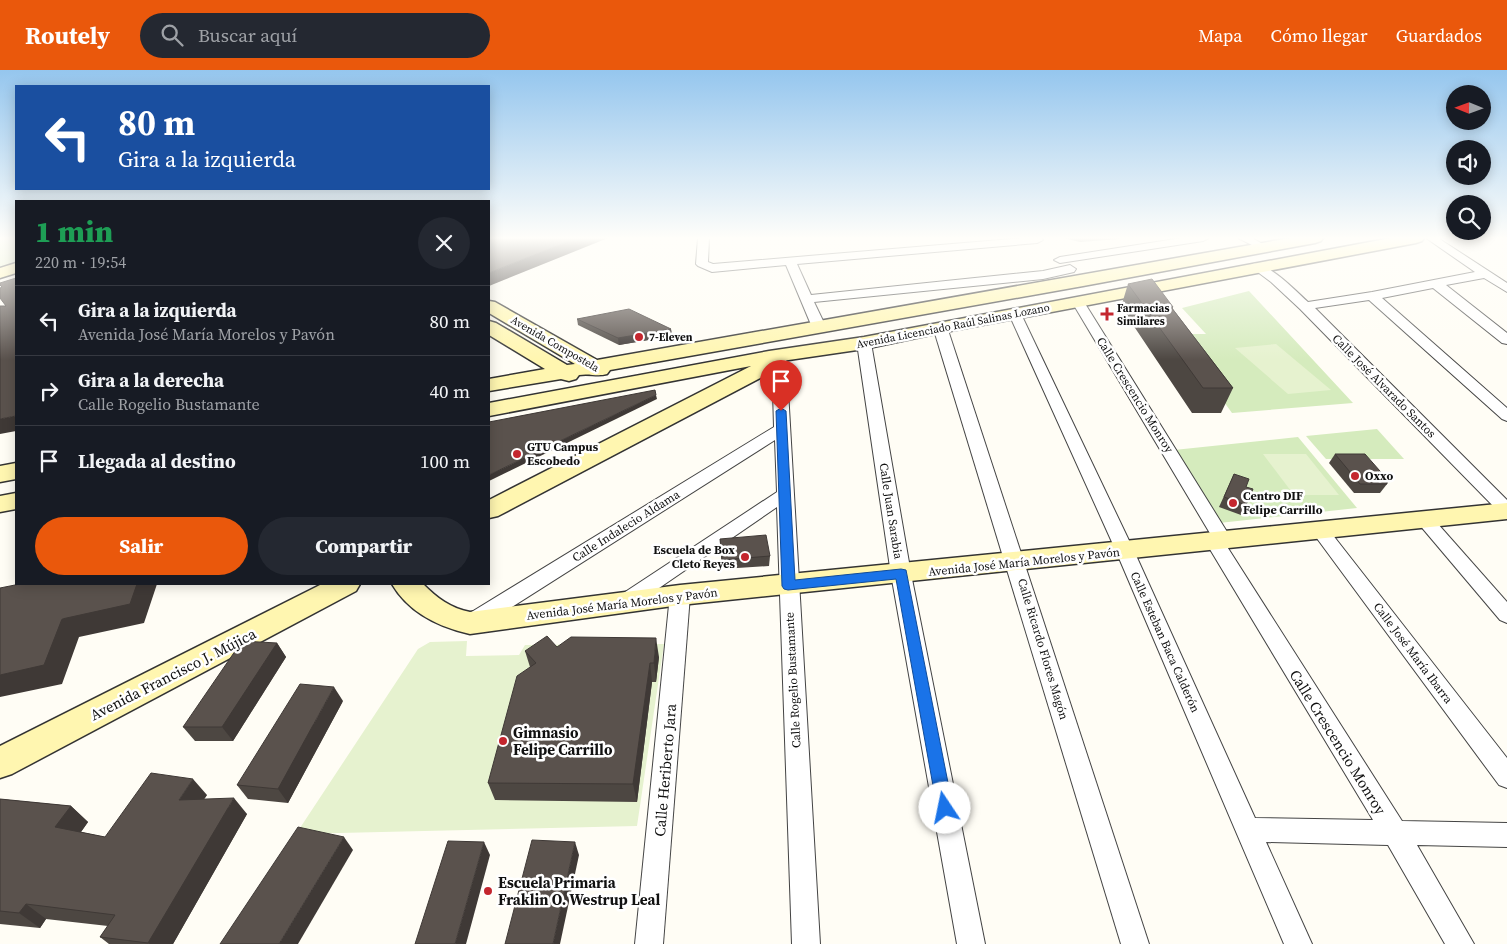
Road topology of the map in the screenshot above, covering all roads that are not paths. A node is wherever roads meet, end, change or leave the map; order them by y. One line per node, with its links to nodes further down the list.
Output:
1 (798, 279): 11 (street)
2 (1006, 279): 11 (street)
3 (1057, 279): 16 (main road, Avenida Licenciado Raúl Salinas Lozano)
4 (1197, 279): 12 (main road, Avenida Licenciado Raúl Salinas Lozano)
5 (1276, 279): 13 (street, Calle José Alvarado Santos)
6 (1459, 279): 8 (street)
7 (1493, 279): 9 (street)
8 (1435, 283): 10 (street); 19 (street)
9 (1507, 288)
10 (1372, 296): 13 (street); 28 (street)
11 (807, 299): 16 (street)
12 (1078, 302): 15 (main road, Avenida Licenciado Raúl Salinas Lozano); 39 (street, Calle Crescencio Monroy)
13 (1305, 306): 36 (street, Calle José Alvarado Santos)
14 (490, 307): 22 (main road, Avenida Compostela)
15 (1015, 314): 17 (main road, Avenida Licenciado Raúl Salinas Lozano); 40 (street, Calle Esteban Baca Calderón)
16 (819, 327): 22 (main road, Avenida Licenciado Raúl Salinas Lozano)
17 (940, 327): 20 (main road, Avenida Licenciado Raúl Salinas Lozano); 41 (street, Calle Ricardo Flores Magón)
18 (490, 328): 23 (main road, Avenida Compostela)
19 (1507, 340)
20 (864, 343): 21 (main road, Avenida Licenciado Raúl Salinas Lozano); 42 (street, Calle Juan Sarabia)
21 (774, 356): 24 (main road, Avenida Licenciado Raúl Salinas Lozano); 29 (street, Calle Rogelio Bustamante); 35 (main road)
22 (594, 367): 23 (main road, Avenida Licenciado Raúl Salinas Lozano); 24 (main road, Avenida Compostela)
23 (564, 371): 25 (main road, Avenida Licenciado Raúl Salinas Lozano); 26 (main road, Avenida Compostela)
24 (622, 383): 26 (main road, Avenida Licenciado Raúl Salinas Lozano)
25 (490, 385)
26 (589, 389): 27 (main road, Avenida Licenciado Raúl Salinas Lozano)
27 (490, 409)
28 (1507, 416)
29 (782, 429): 32 (street, Calle Rogelio Bustamante); 49 (street, Calle Indalecio Aldama)
30 (15, 471): 31 (main road)
31 (0, 474)
32 (785, 494): 45 (street, Calle Rogelio Bustamante); 47 (street)
33 (15, 501): 34 (main road)
34 (0, 504)
35 (490, 509)
36 (1507, 511): 37 (main road, Avenida José María Morelos y Pavón)
37 (1424, 519): 38 (main road, Avenida José María Morelos y Pavón); 48 (street)
38 (1319, 529): 39 (main road, Avenida José María Morelos y Pavón); 51 (street, Calle José María Ibarra)
39 (1218, 540): 40 (main road, Avenida José María Morelos y Pavón); 53 (street, Calle Crescencio Monroy)
40 (1125, 552): 41 (main road, Avenida José María Morelos y Pavón); 52 (street, Calle Esteban Baca Calderón)
41 (1016, 563): 42 (main road, Avenida José María Morelos y Pavón); 58 (street, Calle Ricardo Flores Magón)
42 (901, 574): 45 (main road, Avenida José María Morelos y Pavón); 57 (street, Calle Juan Sarabia)
43 (344, 585): 50 (main road, Avenida Francisco J. Mújica)
44 (407, 585): 49 (main road, Avenida José María Morelos y Pavón)
45 (788, 586): 46 (main road, Avenida José María Morelos y Pavón); 56 (street, Calle Rogelio Bustamante)
46 (680, 596): 47 (main road, Avenida José María Morelos y Pavón); 55 (street, Calle Heriberto Jara)
47 (622, 603): 49 (main road, Avenida José María Morelos y Pavón)
48 (1507, 615)
49 (470, 623)
50 (0, 764)
51 (1507, 777)
52 (1249, 830): 53 (street); 59 (street, Calle Esteban Baca Calderón)
53 (1395, 833): 54 (street); 60 (street, Calle Crescencio Monroy)
54 (1507, 835)
55 (649, 944)
56 (806, 944)
57 (971, 944)
58 (1134, 944)
59 (1298, 944)
60 (1460, 944)

